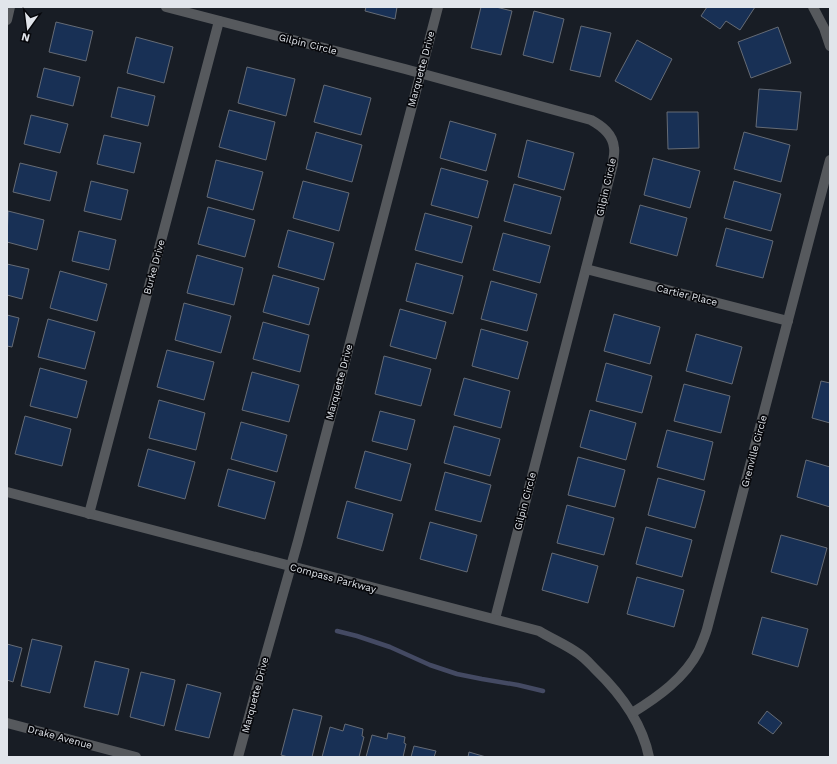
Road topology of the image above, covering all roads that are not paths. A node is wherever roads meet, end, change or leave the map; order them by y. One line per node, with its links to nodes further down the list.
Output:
1 (10, 7): 5 (street)
2 (166, 7): 6 (street, Gilpin Circle)
3 (438, 7): 8 (street, Marquette Drive)
4 (812, 7): 7 (street)
5 (7, 20)
6 (219, 21): 8 (street, Gilpin Circle); 13 (street, Burke Drive)
7 (830, 46)
8 (420, 73): 10 (street, Gilpin Circle); 14 (street, Marquette Drive)
9 (830, 160): 11 (street, Grenville Circle)
10 (586, 269): 11 (street, Cartier Place); 15 (street, Gilpin Circle)
11 (788, 321): 16 (street, Grenville Circle)
12 (7, 492): 13 (street, Compass Parkway)
13 (89, 514): 14 (street, Compass Parkway)
14 (291, 567): 15 (street, Compass Parkway); 19 (street, Marquette Drive)
15 (495, 620): 16 (street, Compass Parkway)
16 (632, 713): 20 (street, Compass Parkway)
17 (7, 723): 18 (street, Drake Avenue)
18 (136, 757)
19 (238, 757)
20 (649, 757)

